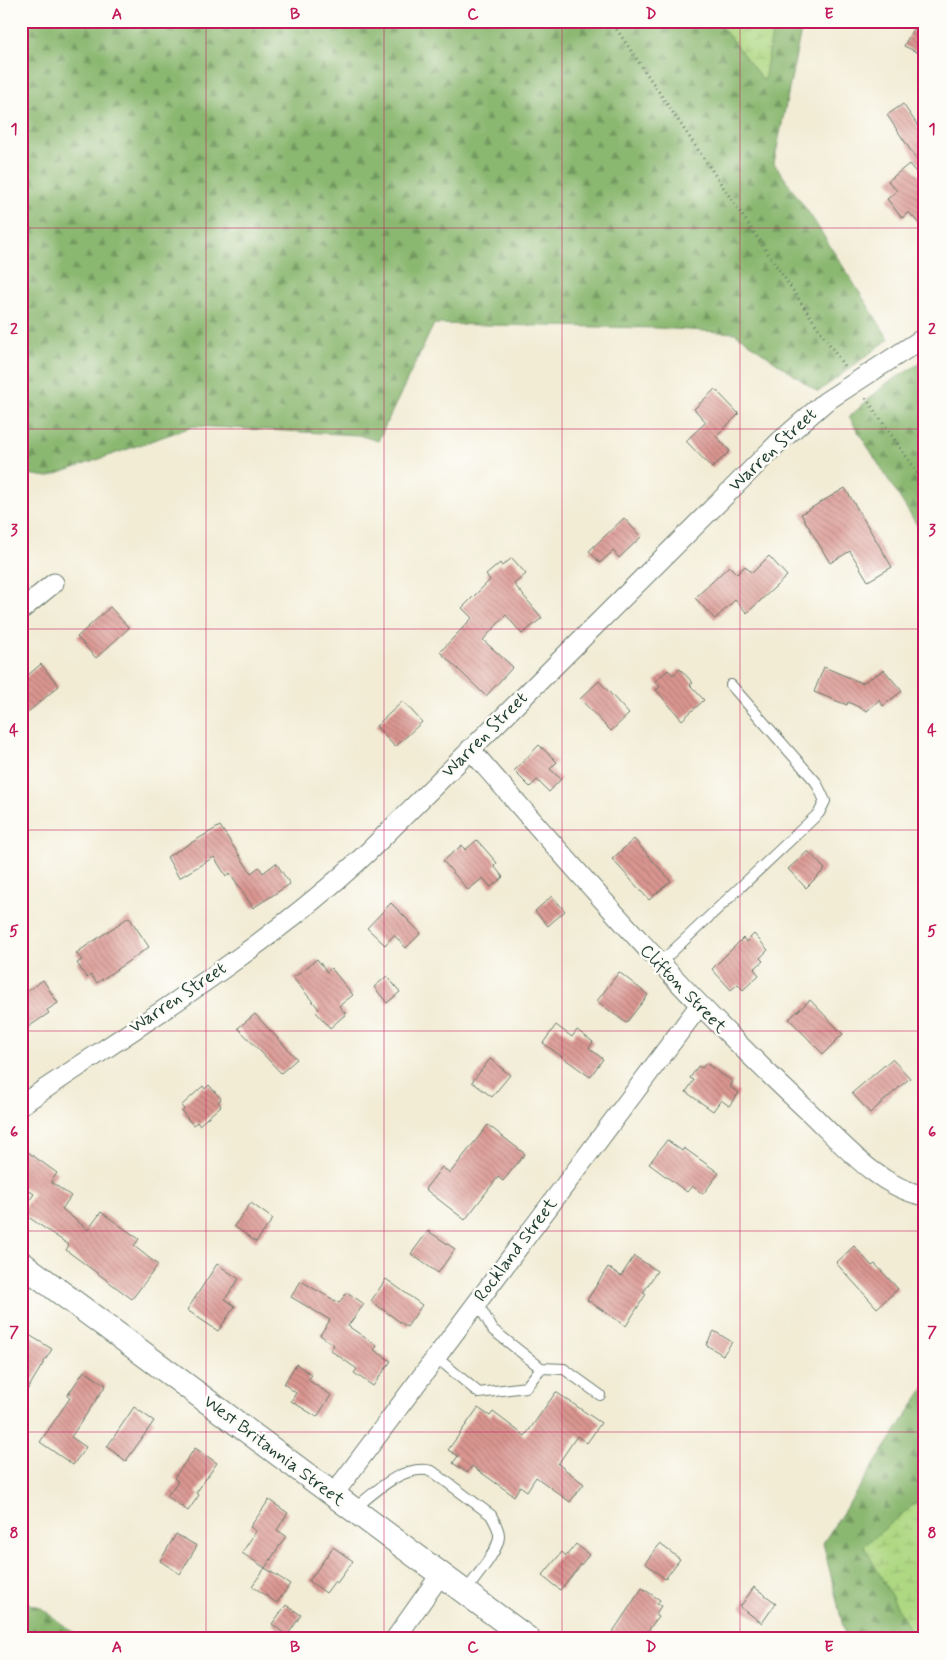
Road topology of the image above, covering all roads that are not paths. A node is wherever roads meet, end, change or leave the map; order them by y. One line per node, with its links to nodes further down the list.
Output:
1 (925, 337): 5 (street, Warren Street)
2 (54, 583): 3 (street)
3 (21, 610)
4 (731, 685): 6 (lane)
5 (470, 748): 6 (street, Clifton Street); 8 (street, Warren Street)
6 (659, 964): 7 (street, Clifton Street)
7 (699, 1006): 9 (street, Clifton Street); 11 (street, Rockland Street)
8 (21, 1105)
9 (925, 1196)
10 (21, 1263): 15 (street, West Britannia Street)
11 (477, 1302): 12 (street, Rockland Street); 13 (lane)
12 (436, 1357): 13 (lane); 15 (street, Rockland Street)
13 (540, 1368): 14 (lane)
14 (600, 1396)
15 (333, 1495): 16 (street, West Britannia Street)
16 (353, 1510): 17 (street, West Britannia Street); 18 (lane)
17 (441, 1574): 18 (street, West Britannia Street); 19 (street)
18 (465, 1592): 20 (street, West Britannia Street)
19 (395, 1639)
20 (528, 1639)

